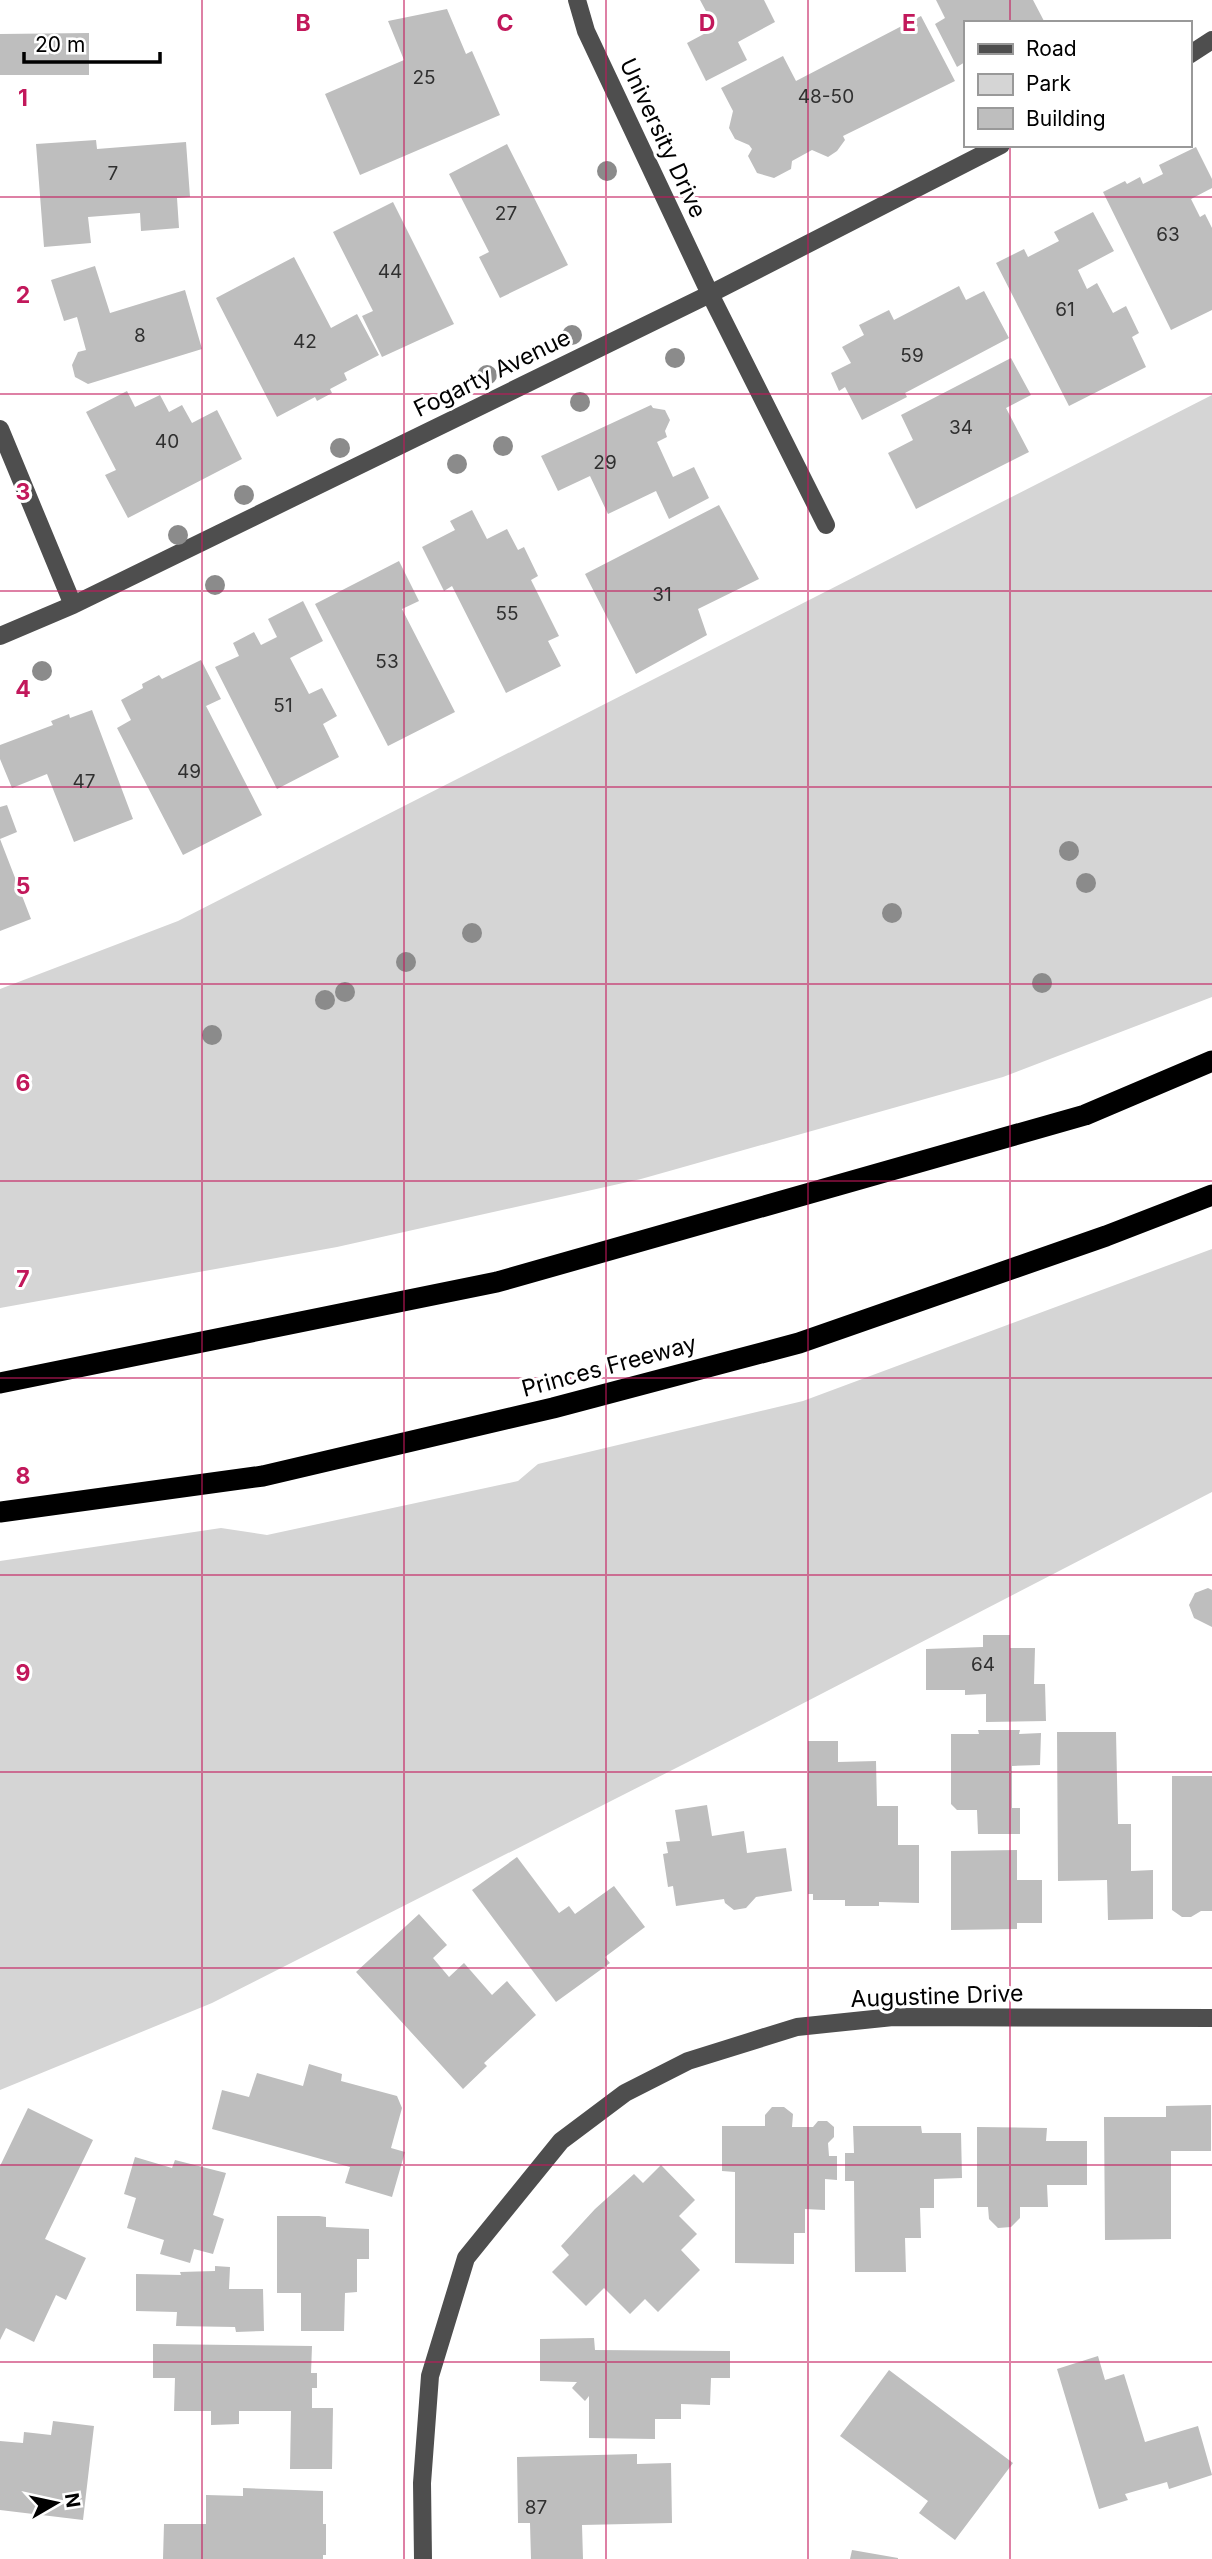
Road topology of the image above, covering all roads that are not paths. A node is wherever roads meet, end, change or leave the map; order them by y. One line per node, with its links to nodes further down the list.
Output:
1 (577, 0): 5 (street, University Drive)
2 (1212, 40): 3 (street)
3 (1191, 54)
4 (997, 147): 5 (street, Fogarty Avenue)
5 (710, 294): 7 (street, University Drive); 8 (street, Fogarty Avenue)
6 (0, 429): 8 (street)
7 (826, 525)
8 (74, 605): 9 (street, Fogarty Avenue)
9 (0, 636)
10 (1212, 1061): 12 (highway)
11 (1212, 1195): 13 (highway, Princes Freeway)
12 (0, 1383)
13 (0, 1512)
14 (1212, 2018): 15 (street, Augustine Drive)
15 (423, 2559)

